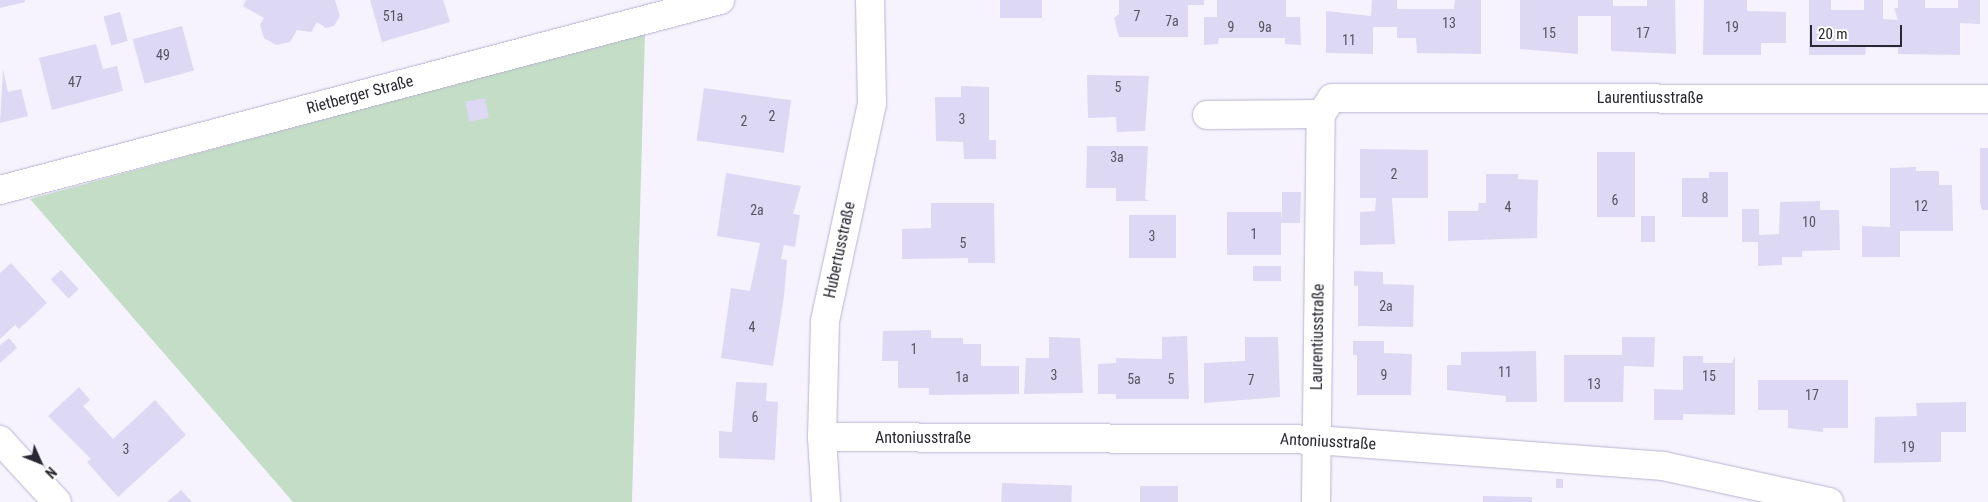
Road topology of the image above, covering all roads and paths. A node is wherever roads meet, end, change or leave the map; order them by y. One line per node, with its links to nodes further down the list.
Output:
1 (720, 0): 6 (street, Rietberger Straße)
2 (870, 0): 7 (street, Hubertusstraße)
3 (1988, 99): 4 (street, Laurentiusstraße)
4 (1321, 114): 5 (street); 9 (street, Laurentiusstraße)
5 (1207, 115)
6 (0, 190)
7 (822, 437): 9 (street, Antoniusstraße); 12 (street, Hubertusstraße)
8 (0, 440): 11 (street)
9 (1317, 440): 10 (street, Antoniusstraße); 13 (street, Laurentiusstraße)
10 (1734, 492): 14 (street, Antoniusstraße)
11 (55, 501)
12 (826, 502)
13 (1316, 502)
14 (1829, 502)

